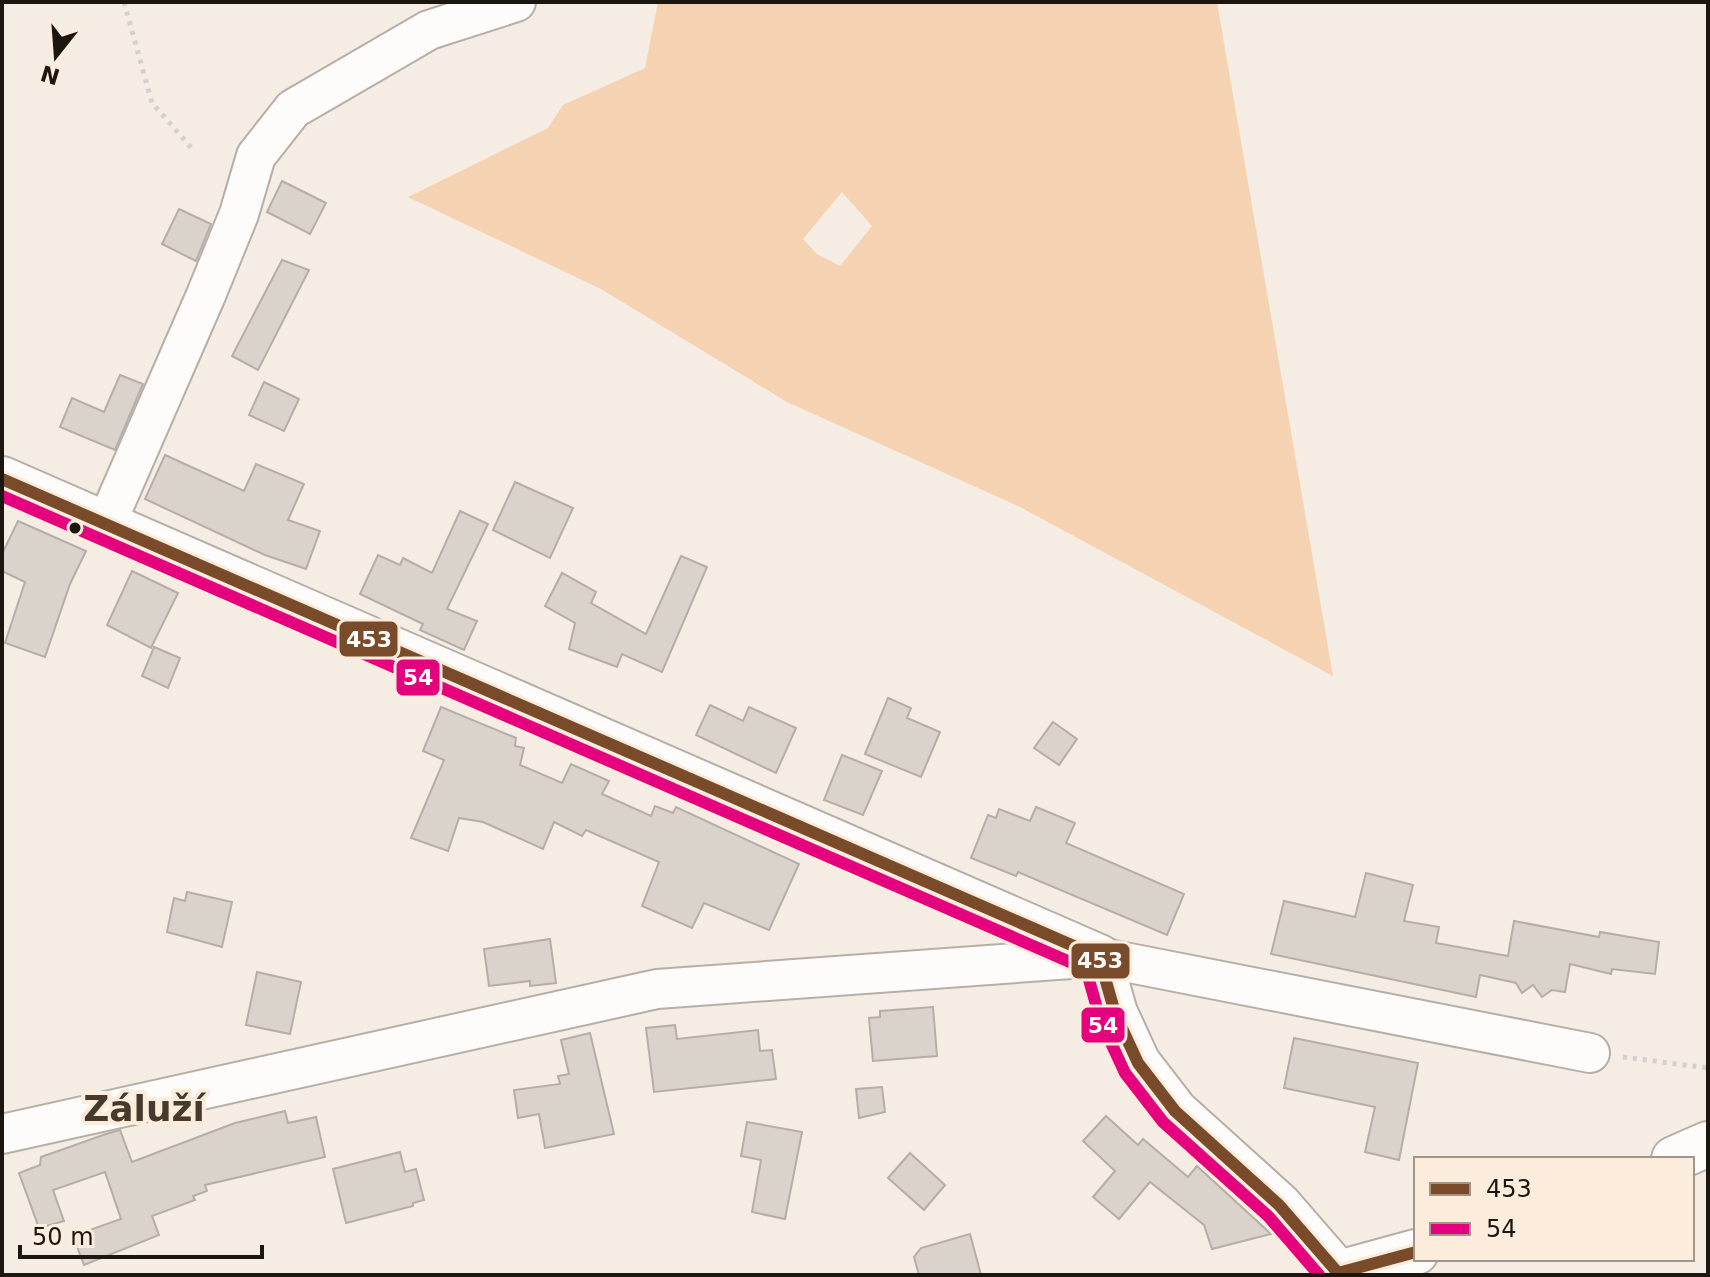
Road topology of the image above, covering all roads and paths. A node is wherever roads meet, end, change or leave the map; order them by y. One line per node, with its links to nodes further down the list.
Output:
1 (124, 2): 3 (path)
2 (516, 2): 5 (street)
3 (195, 152)
4 (2, 479): 5 (street)
5 (107, 522): 6 (street)
6 (1099, 957): 7 (street); 9 (street); 13 (street)
7 (1590, 1053): 8 (path)
8 (1708, 1068)
9 (2, 1134)
10 (1708, 1144): 11 (street)
11 (1679, 1157)
12 (1414, 1253): 13 (street)
13 (1335, 1274)

